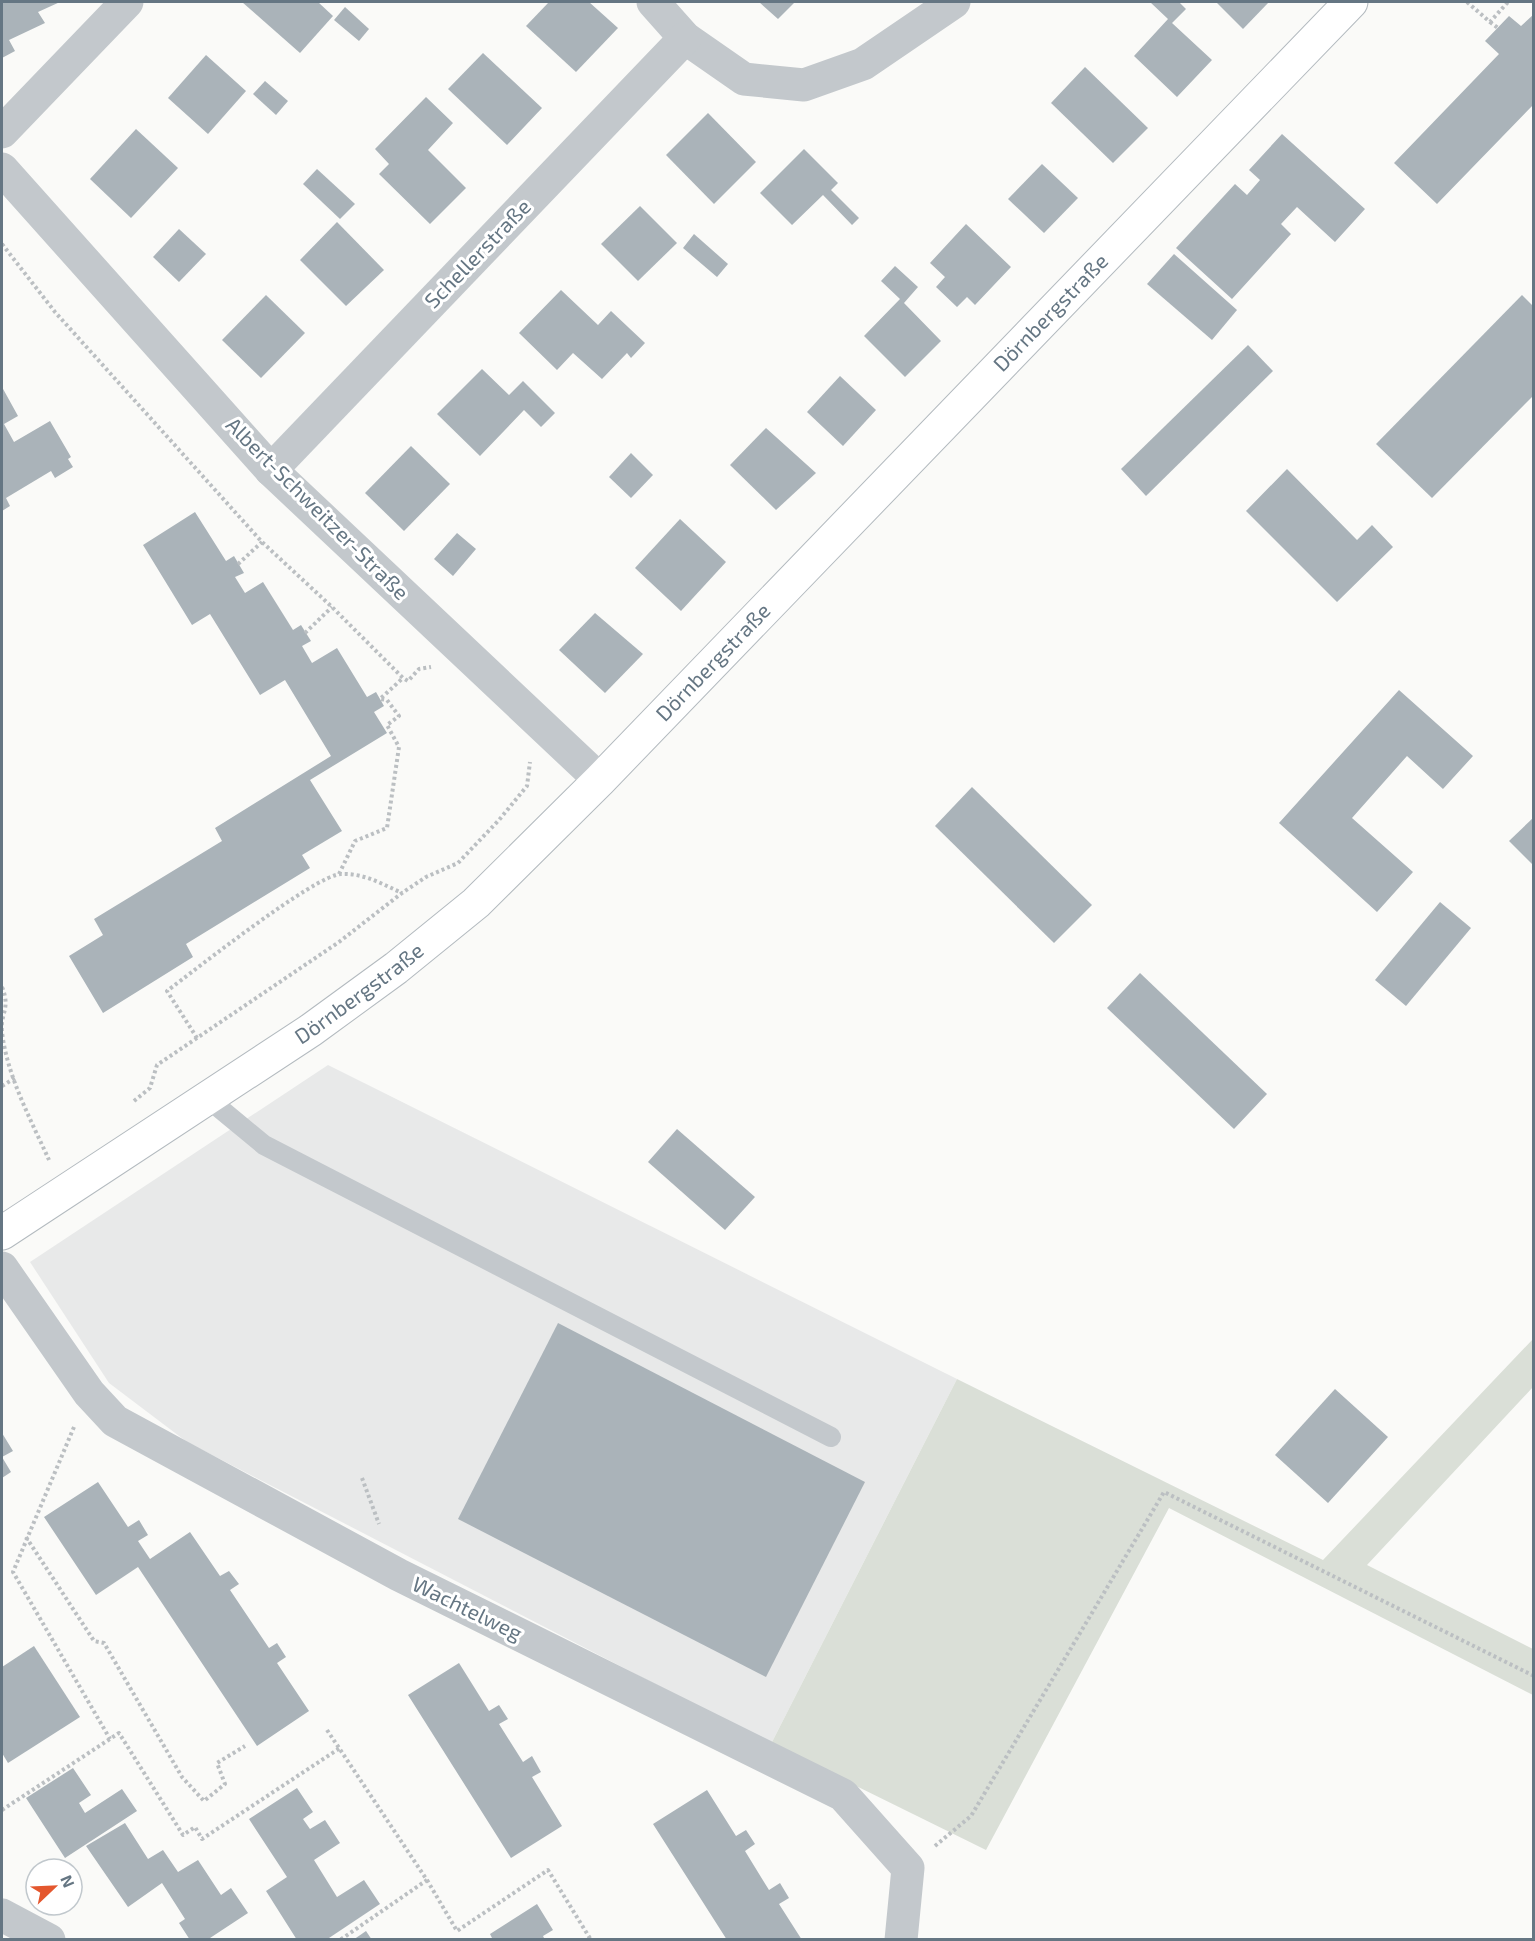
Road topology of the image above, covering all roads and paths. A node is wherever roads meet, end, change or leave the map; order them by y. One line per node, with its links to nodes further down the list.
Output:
1 (127, 2): 10 (street)
2 (653, 2): 9 (street)
3 (954, 2): 9 (street)
4 (1351, 2): 21 (main road, Dörnbergstraße)
5 (1467, 2): 7 (path)
6 (1508, 2): 7 (path)
7 (1490, 22): 8 (path)
8 (1498, 28)
9 (685, 38): 13 (street, Schellerstraße)
10 (2, 132)
11 (2, 169): 13 (street, Albert-Schweitzer-Straße)
12 (2, 244): 14 (path)
13 (272, 470): 21 (street, Albert-Schweitzer-Straße)
14 (262, 542): 15 (path); 16 (path)
15 (238, 564)
16 (332, 607): 17 (path); 19 (path)
17 (305, 633)
18 (434, 667): 19 (path)
19 (403, 678): 22 (path)
20 (525, 755): 23 (path)
21 (600, 780): 30 (main road, Dörnbergstraße)
22 (339, 874): 23 (path); 27 (path)
23 (402, 893): 27 (path)
24 (2, 987): 25 (path)
25 (7, 1001): 26 (path); 28 (path)
26 (2, 1007)
27 (197, 1038): 31 (path)
28 (15, 1078): 29 (path); 32 (path)
29 (2, 1086)
30 (206, 1097): 33 (main road, Dörnbergstraße); 36 (lane)
31 (132, 1102)
32 (58, 1154)
33 (2, 1233)
34 (2, 1268): 35 (street, Wachtelweg)
35 (89, 1393): 37 (path); 44 (street, Wachtelweg)
36 (831, 1437)
37 (26, 1538): 40 (path); 41 (path)
38 (1533, 1676): 44 (path)
39 (327, 1730): 42 (path)
40 (110, 1739): 42 (path); 43 (path)
41 (245, 1746)
42 (339, 1748): 45 (path)
43 (2, 1810)
44 (908, 1868): 50 (street)
45 (427, 1880): 48 (path); 49 (path)
46 (2, 1915): 47 (street)
47 (49, 1940)
48 (340, 1940)
49 (591, 1940)
50 (902, 1940)

